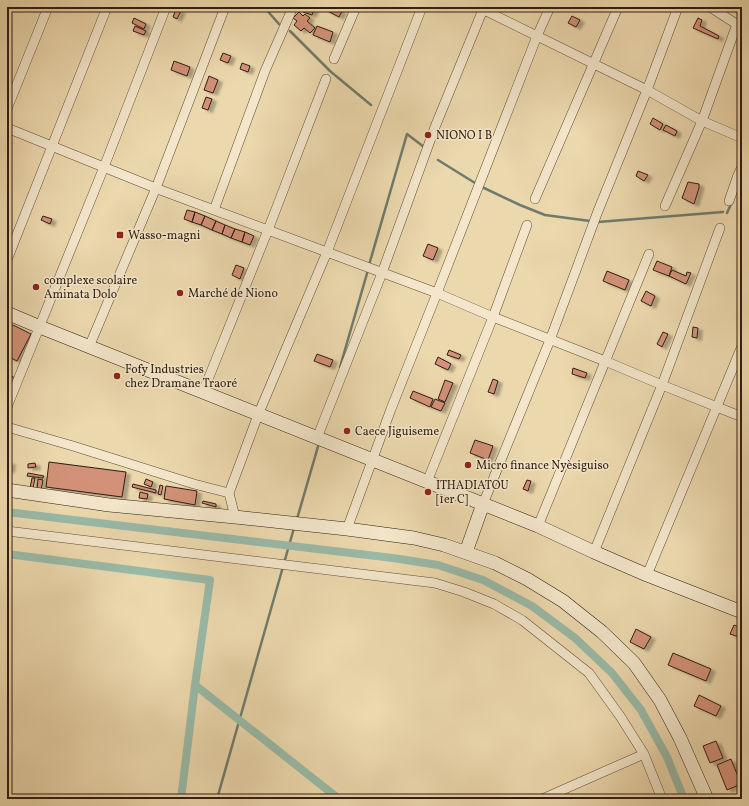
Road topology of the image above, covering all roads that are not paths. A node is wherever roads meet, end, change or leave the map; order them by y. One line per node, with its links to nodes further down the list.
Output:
1 (48, 7): 19 (street)
2 (107, 7): 23 (street)
3 (166, 7): 24 (street)
4 (224, 7): 26 (street)
5 (293, 7): 30 (street)
6 (356, 7): 15 (street)
7 (422, 7): 34 (street)
8 (550, 7): 14 (street)
9 (618, 7): 16 (street)
10 (678, 7): 18 (street)
11 (710, 7): 13 (street)
12 (481, 8): 14 (street); 37 (street)
13 (740, 26): 20 (street)
14 (537, 36): 16 (street); 38 (street)
15 (334, 59)
16 (593, 64): 18 (street); 27 (street)
17 (326, 79): 33 (street)
18 (647, 90): 20 (street); 42 (street)
19 (7, 109)
20 (702, 121): 22 (street); 29 (street)
21 (7, 128): 23 (street)
22 (742, 138)
23 (52, 146): 24 (street); 36 (street)
24 (104, 167): 26 (street); 41 (street)
25 (742, 167): 28 (street)
26 (156, 188): 30 (street); 44 (street)
27 (535, 199)
28 (729, 201)
29 (665, 206)
30 (214, 210): 33 (street)
31 (528, 225): 40 (street)
32 (720, 228): 46 (street)
33 (268, 230): 34 (street); 47 (street)
34 (327, 252): 37 (street); 50 (street)
35 (649, 254): 45 (street)
36 (7, 260)
37 (382, 272): 38 (street); 53 (street)
38 (437, 293): 40 (street); 54 (street)
39 (7, 313): 41 (street)
40 (493, 317): 42 (street); 55 (street)
41 (40, 327): 44 (street); 49 (street)
42 (550, 340): 45 (street); 58 (street)
43 (742, 346): 48 (street)
44 (89, 347): 47 (street)
45 (605, 361): 46 (street); 60 (street)
46 (662, 385): 48 (street); 64 (street)
47 (202, 392): 50 (street)
48 (717, 406): 51 (street); 65 (street)
49 (7, 407)
50 (258, 414): 53 (street); 57 (street)
51 (742, 417)
52 (7, 427): 57 (street)
53 (317, 438): 54 (street)
54 (372, 461): 55 (street); 61 (street)
55 (427, 482): 58 (street)
56 (7, 490): 59 (street)
57 (228, 493): 59 (street)
58 (483, 504): 60 (street); 63 (street)
59 (235, 517): 61 (street)
60 (538, 526): 64 (street)
61 (347, 529): 63 (street)
62 (7, 531): 67 (street)
63 (466, 552): 70 (street)
64 (594, 552): 65 (street)
65 (647, 575): 66 (street)
66 (742, 612)
67 (644, 754): 68 (street); 69 (street)
68 (542, 799)
69 (662, 799)
70 (707, 799)

